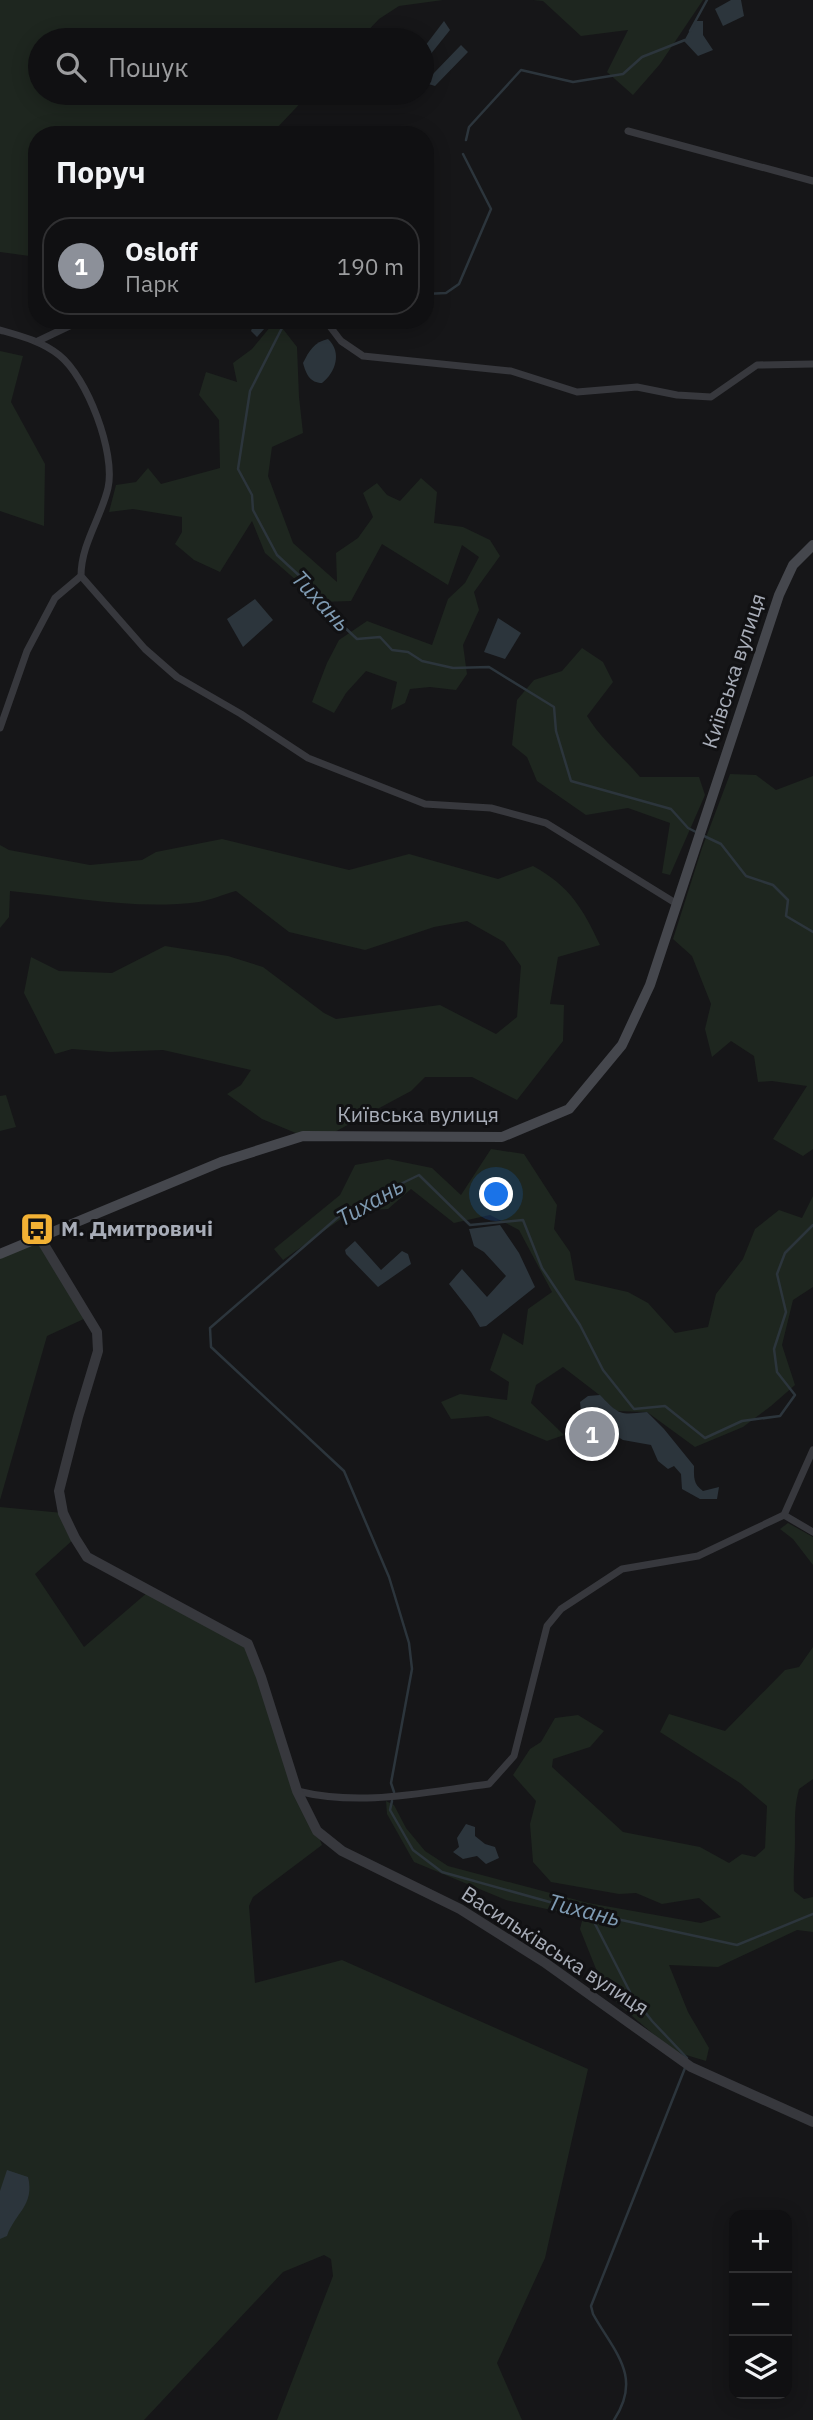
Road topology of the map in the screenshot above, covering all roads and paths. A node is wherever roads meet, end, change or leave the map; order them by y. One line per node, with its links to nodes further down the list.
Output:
1 (628, 131): 2 (street)
2 (813, 181)
3 (63, 329): 6 (street)
4 (332, 329): 7 (street)
5 (0, 330): 6 (street)
6 (38, 341): 9 (street)
7 (813, 364)
8 (813, 545): 11 (main road, Київська вулиця)
9 (81, 576): 10 (street); 11 (street)
10 (0, 728)
11 (677, 904): 12 (main road, Київська вулиця)
12 (40, 1238): 13 (main road, Київська вулиця); 17 (street, Васильківська вулиця)
13 (0, 1254)
14 (813, 1450): 15 (street)
15 (784, 1515): 16 (street); 17 (street)
16 (813, 1532)
17 (297, 1791): 18 (street, Васильківська вулиця)
18 (813, 2123)

